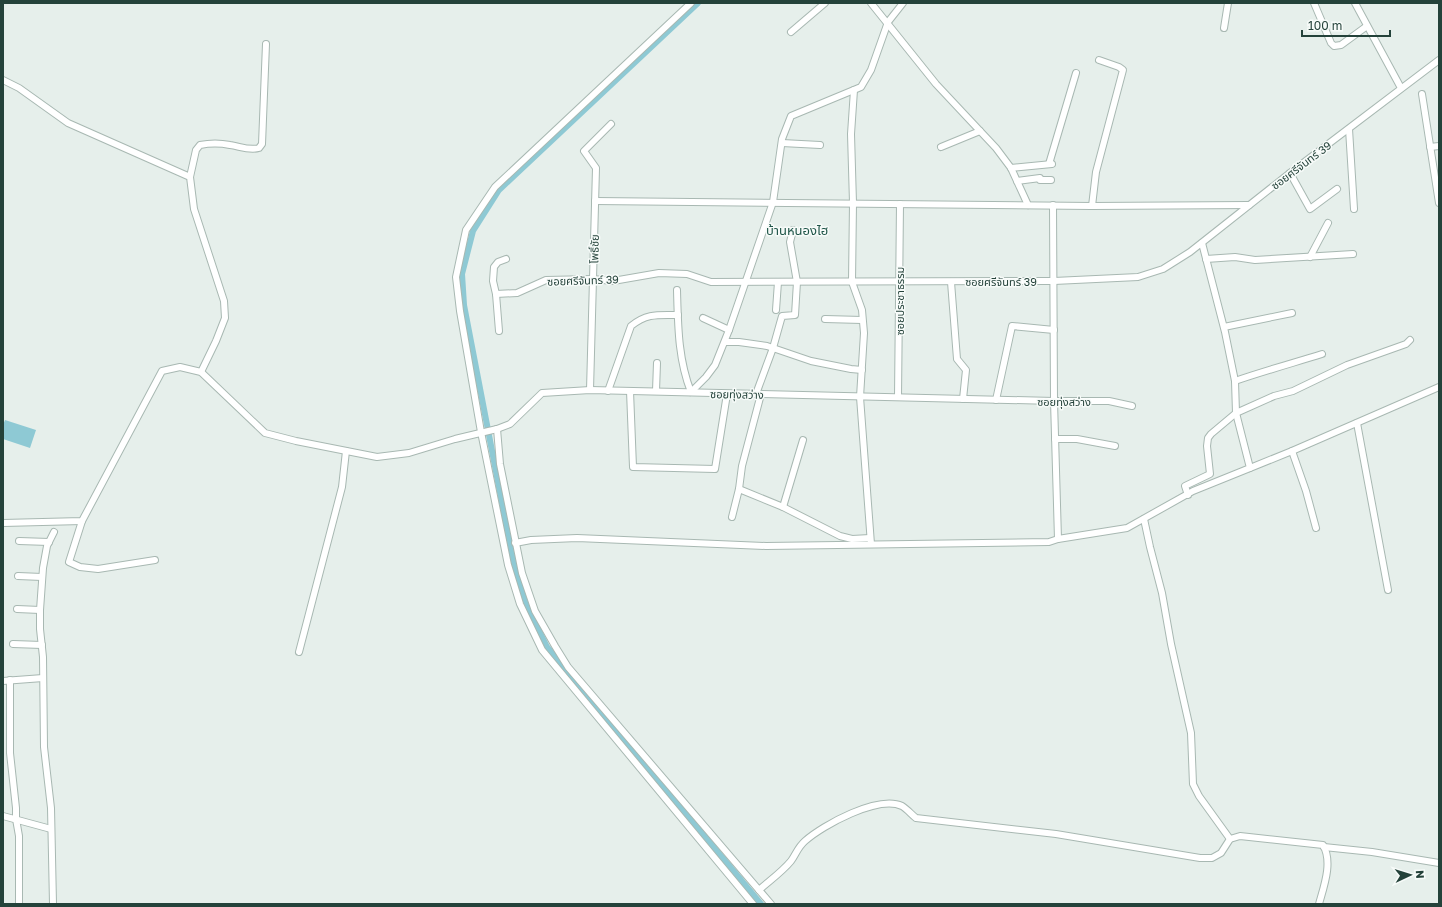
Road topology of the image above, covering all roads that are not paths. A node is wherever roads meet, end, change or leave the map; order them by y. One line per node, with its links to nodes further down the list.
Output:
1 (691, 3): 96 (street)
2 (825, 3): 11 (street)
3 (871, 3): 8 (street)
4 (903, 3): 8 (street)
5 (1228, 3): 10 (street)
6 (1314, 3): 9 (street)
7 (1355, 3): 9 (street)
8 (888, 22): 18 (street); 22 (street)
9 (1367, 26): 17 (street)
10 (1224, 28)
11 (791, 32)
12 (266, 44): 30 (street)
13 (1099, 60): 42 (street)
14 (1439, 60): 17 (street, ซอยศรีจันทร์ 39)
15 (1076, 73): 28 (street)
16 (3, 80): 30 (street)
17 (1401, 88): 21 (street, ซอยศรีจันทร์ 39)
18 (854, 90): 23 (street); 36 (street)
19 (1422, 94): 27 (street)
20 (611, 124): 34 (street, โพธิ์ชัย)
21 (1349, 129): 29 (street, ซอยศรีจันทร์ 39); 43 (street)
22 (980, 131): 26 (street); 28 (street)
23 (782, 143): 24 (street); 35 (street)
24 (820, 145)
25 (1439, 146): 27 (street)
26 (941, 147)
27 (1430, 147): 37 (street)
28 (1011, 168): 32 (street)
29 (1290, 173): 33 (street); 41 (street, ซอยศรีจันทร์ 39)
30 (190, 177): 77 (street)
31 (1051, 180): 32 (street)
32 (1017, 181): 39 (street)
33 (1337, 189)
34 (595, 201): 35 (street); 51 (street, โพธิ์ชัย)
35 (773, 202): 36 (street); 53 (street)
36 (853, 203): 38 (street); 56 (street)
37 (1439, 203)
38 (900, 204): 39 (street); 57 (street, ซอยประชาธรรม)
39 (1028, 205): 40 (street)
40 (1053, 205): 42 (street); 52 (street)
41 (1249, 205): 42 (street); 46 (street, ซอยศรีจันทร์ 39)
42 (1092, 206)
43 (1354, 209)
44 (1328, 223): 48 (street)
45 (793, 230): 55 (street)
46 (1202, 243): 50 (street); 52 (street, ซอยศรีจันทร์ 39)
47 (1353, 254): 48 (street)
48 (1310, 257): 50 (street)
49 (506, 259): 60 (street)
50 (1206, 259): 67 (street)
51 (593, 279): 53 (street, ซอยศรีจันทร์ 39); 60 (street, ซอยศรีจันทร์ 39); 80 (street, โพธิ์ชัย)
52 (1054, 281): 58 (street, ซอยศรีจันทร์ 39); 69 (street)
53 (745, 282): 54 (street, ซอยศรีจันทร์ 39); 68 (street)
54 (778, 282): 55 (street, ซอยศรีจันทร์ 39); 61 (street)
55 (797, 282): 56 (street, ซอยศรีจันทร์ 39); 73 (street)
56 (852, 282): 57 (street, ซอยศรีจันทร์ 39); 66 (street)
57 (899, 282): 58 (street, ซอยศรีจันทร์ 39); 88 (street, ซอยประชาธรรม)
58 (951, 282): 89 (street)
59 (677, 290): 63 (street)
60 (496, 294): 70 (street)
61 (776, 310)
62 (1292, 313): 67 (street)
63 (678, 315): 81 (street); 84 (street)
64 (703, 318): 68 (street)
65 (825, 320): 66 (street)
66 (862, 320): 76 (street)
67 (1224, 327): 78 (street)
68 (730, 330): 72 (street)
69 (1054, 330): 90 (street); 91 (street)
70 (499, 331)
71 (1410, 340): 93 (street)
72 (725, 342): 73 (street); 84 (street)
73 (772, 348): 76 (street); 86 (street)
74 (1322, 354): 78 (street)
75 (656, 363): 83 (street)
76 (862, 370): 87 (street)
77 (201, 372): 100 (street, ซอยทุ่งสว่าง); 108 (street)
78 (1235, 381): 93 (street)
79 (1439, 387): 94 (street)
80 (590, 390): 81 (street, ซอยทุ่งสว่าง); 95 (street, ซอยทุ่งสว่าง)
81 (608, 391): 82 (street, ซอยทุ่งสว่าง)
82 (630, 391): 83 (street, ซอยทุ่งสว่าง); 85 (street)
83 (656, 391): 84 (street, ซอยทุ่งสว่าง)
84 (691, 392): 85 (street, ซอยทุ่งสว่าง)
85 (727, 394): 86 (street, ซอยทุ่งสว่าง)
86 (758, 394): 87 (street, ซอยทุ่งสว่าง); 103 (street)
87 (860, 397): 88 (street, ซอยทุ่งสว่าง); 114 (street)
88 (898, 398): 89 (street, ซอยทุ่งสว่าง)
89 (963, 399): 90 (street, ซอยทุ่งสว่าง)
90 (996, 400): 91 (street, ซอยทุ่งสว่าง)
91 (1054, 401): 92 (street, ซอยทุ่งสว่าง); 97 (street)
92 (1132, 406)
93 (1236, 413): 102 (street); 104 (street)
94 (1357, 423): 101 (street); 120 (street)
95 (494, 430): 96 (street, ซอยทุ่งสว่าง); 116 (street)
96 (483, 432): 100 (street, ซอยทุ่งสว่าง); 138 (street)
97 (1055, 439): 99 (street); 112 (street)
98 (803, 440): 105 (street)
99 (1115, 446)
100 (346, 451): 125 (street)
101 (1292, 451): 102 (street); 110 (street)
102 (1250, 468): 104 (street)
103 (739, 490): 105 (street); 106 (street)
104 (1188, 494): 107 (street)
105 (783, 507): 114 (street)
106 (732, 517)
107 (1144, 519): 112 (street); 132 (street)
108 (82, 521): 109 (street); 117 (street)
109 (3, 523)
110 (1316, 528)
111 (54, 532): 115 (street)
112 (1058, 539): 114 (street)
113 (19, 541): 115 (street)
114 (870, 541): 116 (street)
115 (49, 542): 119 (street)
116 (515, 543): 135 (street)
117 (155, 560)
118 (18, 576): 119 (street)
119 (42, 577): 122 (street)
120 (1388, 590)
121 (17, 609): 122 (street)
122 (40, 610): 124 (street)
123 (13, 644): 124 (street)
124 (42, 645): 126 (street)
125 (300, 652)
126 (43, 678): 127 (street); 131 (street)
127 (10, 680): 128 (street); 130 (street)
128 (3, 681)
129 (3, 816): 130 (street)
130 (16, 819): 131 (street); 136 (street)
131 (51, 829): 137 (street)
132 (1230, 839): 133 (street); 135 (street)
133 (1324, 847): 134 (street); 140 (street)
134 (1439, 863)
135 (759, 890): 139 (street)
136 (18, 904)
137 (53, 904)
138 (753, 904)
139 (771, 904)
140 (1319, 904)

